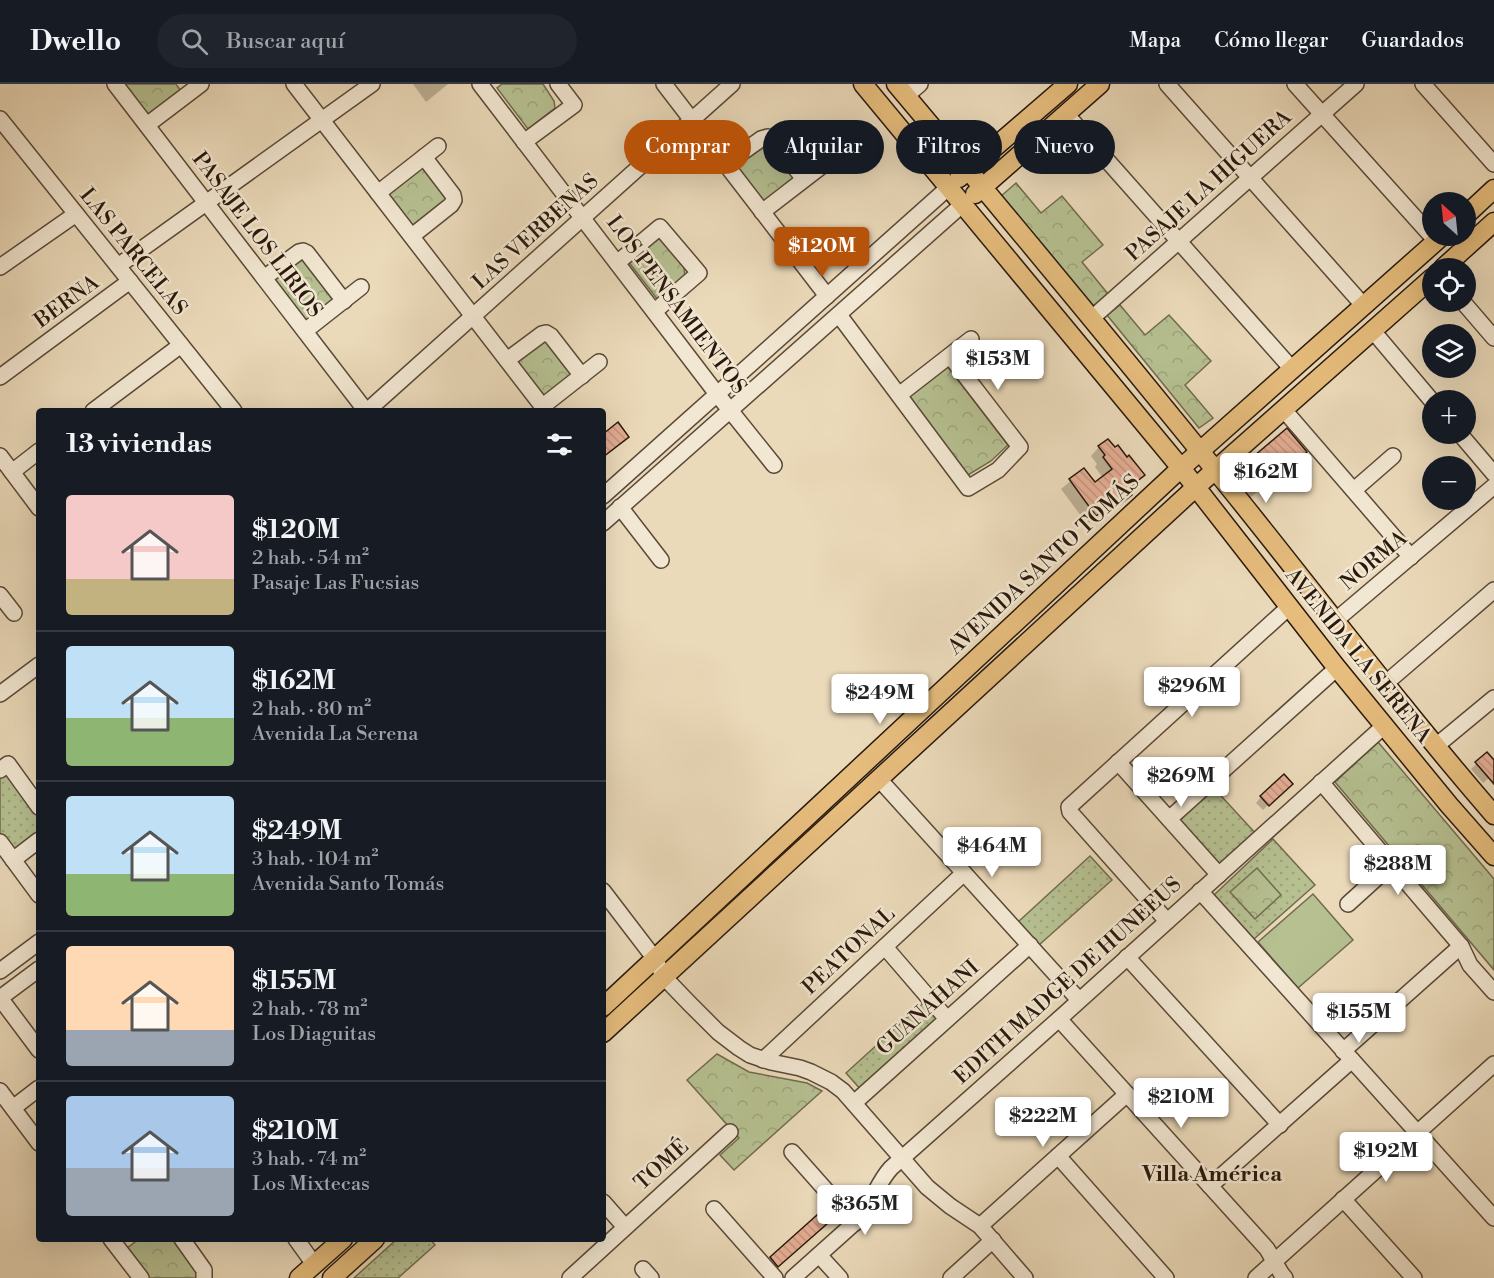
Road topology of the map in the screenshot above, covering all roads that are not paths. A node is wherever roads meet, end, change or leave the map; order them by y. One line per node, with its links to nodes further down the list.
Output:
1 (115, 84): 24 (street, PASAJE LOS LIRIOS)
2 (201, 84): 17 (street)
3 (294, 84): 21 (street)
4 (372, 84): 21 (street)
5 (558, 84): 26 (street)
6 (664, 84): 22 (street)
7 (732, 84): 22 (street, LAS VERBENAS)
8 (863, 84): 38 (main road, AVENIDA LA SERENA)
9 (1068, 84): 25 (main road)
10 (1100, 84): 18 (main road)
11 (1167, 84): 36 (street)
12 (1295, 84): 19 (street)
13 (1356, 84): 19 (street, PASAJE LA HIGUERA)
14 (484, 86): 26 (street, LOS PENSAMIENTOS)
15 (1431, 87): 30 (street)
16 (907, 88): 23 (main road, AVENIDA LA SERENA)
17 (184, 89): 24 (street)
18 (1066, 114): 39 (main road); 51 (street)
19 (1322, 114): 36 (street, PASAJE LA HIGUERA); 48 (street)
20 (0, 119): 46 (street, LAS PARCELAS)
21 (322, 120): 40 (street); 42 (street)
22 (692, 120)
23 (931, 120)
24 (147, 125): 42 (street, PASAJE LOS LIRIOS)
25 (1002, 141)
26 (524, 142): 47 (street, LOS PENSAMIENTOS)
27 (438, 146): 29 (street)
28 (751, 146): 37 (street)
29 (424, 157): 40 (street); 50 (street)
30 (1494, 164)
31 (632, 174): 47 (street, LAS VERBENAS)
32 (734, 174): 45 (street)
33 (811, 174): 37 (street)
34 (964, 174): 38 (main road)
35 (971, 174): 39 (main road, AVENIDA LA SERENA)
36 (1250, 177): 51 (street, PASAJE LA HIGUERA); 63 (street)
37 (804, 179): 45 (street)
38 (949, 187): 43 (main road, AVENIDA LA SERENA); 61 (street)
39 (983, 188): 43 (main road); 68 (main road, AVENIDA LA SERENA)
40 (378, 193): 50 (street)
41 (1492, 194): 44 (main road)
42 (206, 203): 55 (street); 57 (street, PASAJE LOS LIRIOS)
43 (963, 204): 66 (street); 99 (main road, AVENIDA LA SERENA)
44 (1476, 207)
45 (762, 212): 61 (street)
46 (76, 214): 55 (street, LAS PARCELAS); 56 (street)
47 (583, 218): 54 (street, LOS PENSAMIENTOS); 67 (street, LAS VERBENAS)
48 (1422, 220)
49 (1494, 222): 53 (main road)
50 (412, 236): 67 (street)
51 (1179, 241): 68 (street, PASAJE LA HIGUERA); 77 (street)
52 (1430, 246): 63 (main road, AVENIDA SANTO TOMÁS)
53 (1454, 258)
54 (617, 263): 64 (street, LOS PENSAMIENTOS); 64 (street)
55 (118, 266): 58 (street, LAS PARCELAS)
56 (0, 267)
57 (264, 278): 62 (street); 70 (street, PASAJE LOS LIRIOS)
58 (130, 281): 73 (street, LAS PARCELAS); 79 (street, BERNA)
59 (361, 287): 62 (street)
60 (1422, 287): 69 (main road, AVENIDA SANTO TOMÁS)
61 (827, 296): 81 (street)
62 (344, 301): 70 (street)
63 (1364, 305): 77 (main road, AVENIDA SANTO TOMÁS)
64 (655, 311): 81 (street, LOS PENSAMIENTOS)
65 (1471, 312): 71 (street)
66 (839, 315): 82 (street); 89 (street)
67 (473, 316): 75 (street); 86 (street, LAS VERBENAS)
68 (1091, 319): 95 (main road, AVENIDA LA SERENA)
69 (1373, 331): 80 (street); 90 (main road, AVENIDA SANTO TOMÁS)
70 (305, 332): 85 (street, PASAJE LOS LIRIOS)
71 (1494, 338)
72 (971, 339): 74 (street)
73 (181, 345): 83 (street); 84 (street, LAS PARCELAS)
74 (950, 356): 82 (street); 82 (street)
75 (507, 360): 78 (street); 87 (street)
76 (599, 362): 78 (street)
77 (1292, 369): 95 (main road, AVENIDA SANTO TOMÁS)
78 (582, 376): 88 (street)
79 (0, 377)
80 (1423, 390)
81 (717, 394): 89 (street, LOS PENSAMIENTOS); 101 (street)
82 (899, 395)
83 (97, 408)
84 (230, 408)
85 (365, 408)
86 (370, 408)
87 (544, 408)
88 (546, 408)
89 (730, 410): 96 (street, LOS PENSAMIENTOS); 104 (street)
90 (1284, 410): 95 (main road, AVENIDA SANTO TOMÁS); 102 (street)
91 (1468, 444): 98 (street)
92 (36, 453): 97 (street)
93 (0, 456): 97 (street)
94 (1393, 456): 102 (street)
95 (1208, 462): 99 (main road, AVENIDA SANTO TOMÁS); 112 (main road, AVENIDA LA SERENA)
96 (774, 465)
97 (12, 472): 103 (street)
98 (1494, 474)
99 (1190, 479): 110 (main road, AVENIDA LA SERENA); 122 (main road, AVENIDA SANTO TOMÁS); 144 (main road, AVENIDA SANTO TOMÁS)
100 (1494, 486): 106 (street, NORMA)
101 (606, 489)
102 (1354, 490): 106 (street)
103 (36, 504)
104 (620, 507): 105 (street); 107 (street)
105 (606, 520)
106 (1411, 557): 112 (street, NORMA)
107 (661, 560)
108 (1494, 590): 115 (street)
109 (0, 595): 111 (street)
110 (1289, 607): 114 (main road, AVENIDA LA SERENA); 120 (street)
111 (14, 614)
112 (1336, 620): 115 (main road, AVENIDA LA SERENA)
113 (36, 667): 116 (street)
114 (1337, 668): 118 (main road, AVENIDA LA SERENA); 126 (street)
115 (1386, 683): 119 (main road, AVENIDA LA SERENA)
116 (0, 694)
117 (1494, 698): 119 (street)
118 (1384, 726): 123 (street, EDITH MADGE DE HUNEEUS); 129 (main road, AVENIDA LA SERENA)
119 (1436, 746): 125 (main road, AVENIDA LA SERENA)
120 (1119, 762): 126 (street); 138 (street)
121 (0, 770): 124 (street)
122 (879, 779): 132 (street); 147 (main road, AVENIDA SANTO TOMÁS)
123 (1321, 782): 131 (street); 133 (street, EDITH MADGE DE HUNEEUS)
124 (36, 803)
125 (1490, 804)
126 (1169, 819): 133 (street)
127 (0, 842): 130 (street)
128 (36, 842): 130 (street)
129 (1494, 856)
130 (13, 860): 134 (street)
131 (1392, 864): 137 (street); 141 (street)
132 (964, 873): 140 (street); 142 (street, PEATONAL)
133 (1219, 875): 135 (street, EDITH MADGE DE HUNEEUS)
134 (36, 891)
135 (1200, 891): 138 (street, EDITH MADGE DE HUNEEUS); 156 (street)
136 (606, 895): 144 (street)
137 (1348, 904)
138 (1167, 921): 143 (street, EDITH MADGE DE HUNEEUS)
139 (36, 944): 145 (street)
140 (1030, 945): 150 (street); 153 (street, GUANAHANI)
141 (1461, 946): 148 (street); 156 (street)
142 (885, 947): 153 (street); 157 (street, PEATONAL)
143 (1127, 957): 150 (street, EDITH MADGE DE HUNEEUS); 164 (street)
144 (655, 959): 147 (street); 151 (main road, AVENIDA SANTO TOMÁS)
145 (0, 971)
146 (36, 971): 149 (street)
147 (664, 976): 154 (main road, AVENIDA SANTO TOMÁS); 157 (street)
148 (1494, 992)
149 (0, 998): 155 (street)
150 (1079, 1000): 152 (street, EDITH MADGE DE HUNEEUS)
151 (606, 1004)
152 (1059, 1018): 161 (street); 170 (street, EDITH MADGE DE HUNEEUS)
153 (947, 1019): 162 (street, GUANAHANI)
154 (606, 1030)
155 (36, 1046)
156 (1348, 1055): 164 (street); 166 (street)
157 (763, 1060): 162 (street)
158 (1494, 1064): 166 (street)
159 (36, 1090): 163 (street)
160 (0, 1091): 163 (street)
161 (1127, 1094): 169 (street); 171 (street)
162 (854, 1103): 170 (street)
163 (13, 1108): 167 (street)
164 (1280, 1125): 171 (street)
165 (730, 1132): 178 (street, TOMÉ)
166 (1417, 1133): 172 (street); 175 (street)
167 (36, 1139)
168 (792, 1152): 176 (street)
169 (1058, 1156): 177 (street); 198 (street)
170 (901, 1158): 176 (street, EDITH MADGE DE HUNEEUS); 177 (street)
171 (1210, 1186): 186 (street)
172 (1343, 1199): 186 (street); 201 (street)
173 (606, 1205): 178 (street)
174 (714, 1209): 193 (street)
175 (1494, 1218)
176 (855, 1223): 185 (street, EDITH MADGE DE HUNEEUS)
177 (980, 1226): 179 (street)
178 (625, 1227): 192 (street, TOMÉ)
179 (993, 1240): 196 (street); 197 (street)
180 (120, 1242): 188 (street)
181 (184, 1242): 189 (street)
182 (298, 1242): 187 (street)
183 (340, 1242): 187 (main road)
184 (372, 1242): 191 (main road)
185 (819, 1255): 194 (street, EDITH MADGE DE HUNEEUS); 195 (street)
186 (1274, 1262): 199 (street); 200 (street)
187 (314, 1264): 190 (main road)
188 (141, 1278)
189 (204, 1278)
190 (299, 1278)
191 (332, 1278)
192 (570, 1278)
193 (775, 1278)
194 (793, 1278)
195 (840, 1278)
196 (951, 1278)
197 (1025, 1278)
198 (1166, 1278)
199 (1256, 1278)
200 (1285, 1278)
201 (1414, 1278)

